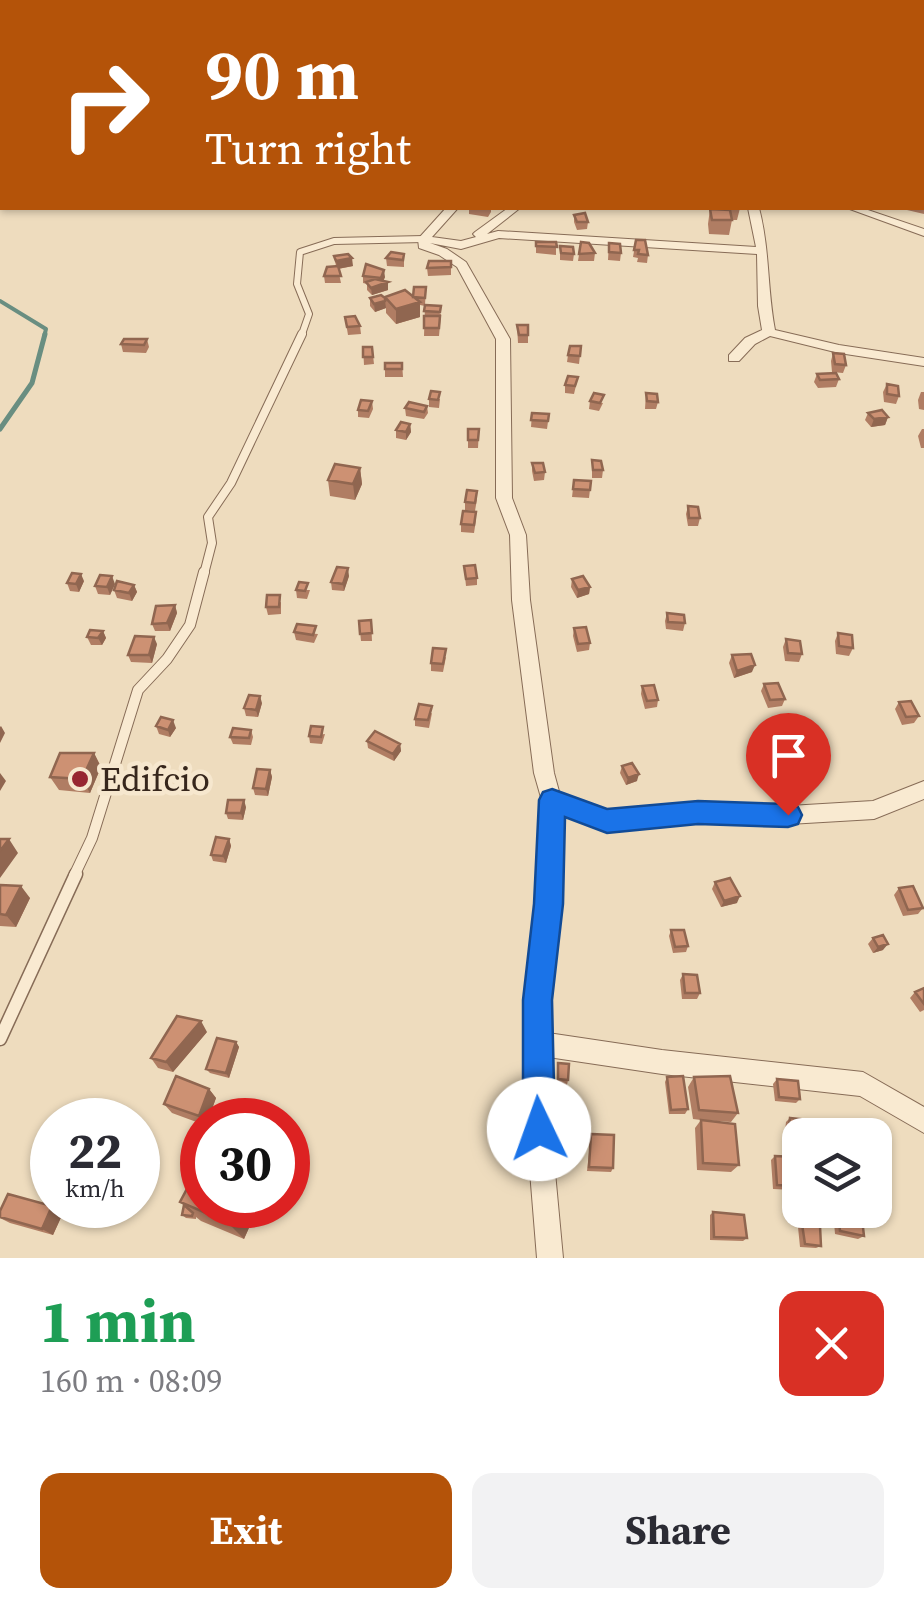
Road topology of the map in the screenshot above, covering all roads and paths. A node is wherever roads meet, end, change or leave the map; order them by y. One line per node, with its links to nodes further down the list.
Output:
1 (912, 0): 2 (street)
2 (924, 0)
3 (450, 210): 8 (street)
4 (512, 210): 9 (street)
5 (754, 210): 10 (street)
6 (860, 210): 7 (street)
7 (924, 233)
8 (424, 238): 9 (street); 15 (street); 16 (lane)
9 (461, 245): 10 (street)
10 (763, 250): 11 (street)
11 (769, 332): 12 (street); 13 (street)
12 (734, 358)
13 (924, 362)
14 (924, 790): 15 (street)
15 (552, 800): 17 (street)
16 (0, 1039)
17 (537, 1043): 18 (street); 19 (street)
18 (924, 1121)
19 (550, 1258)

